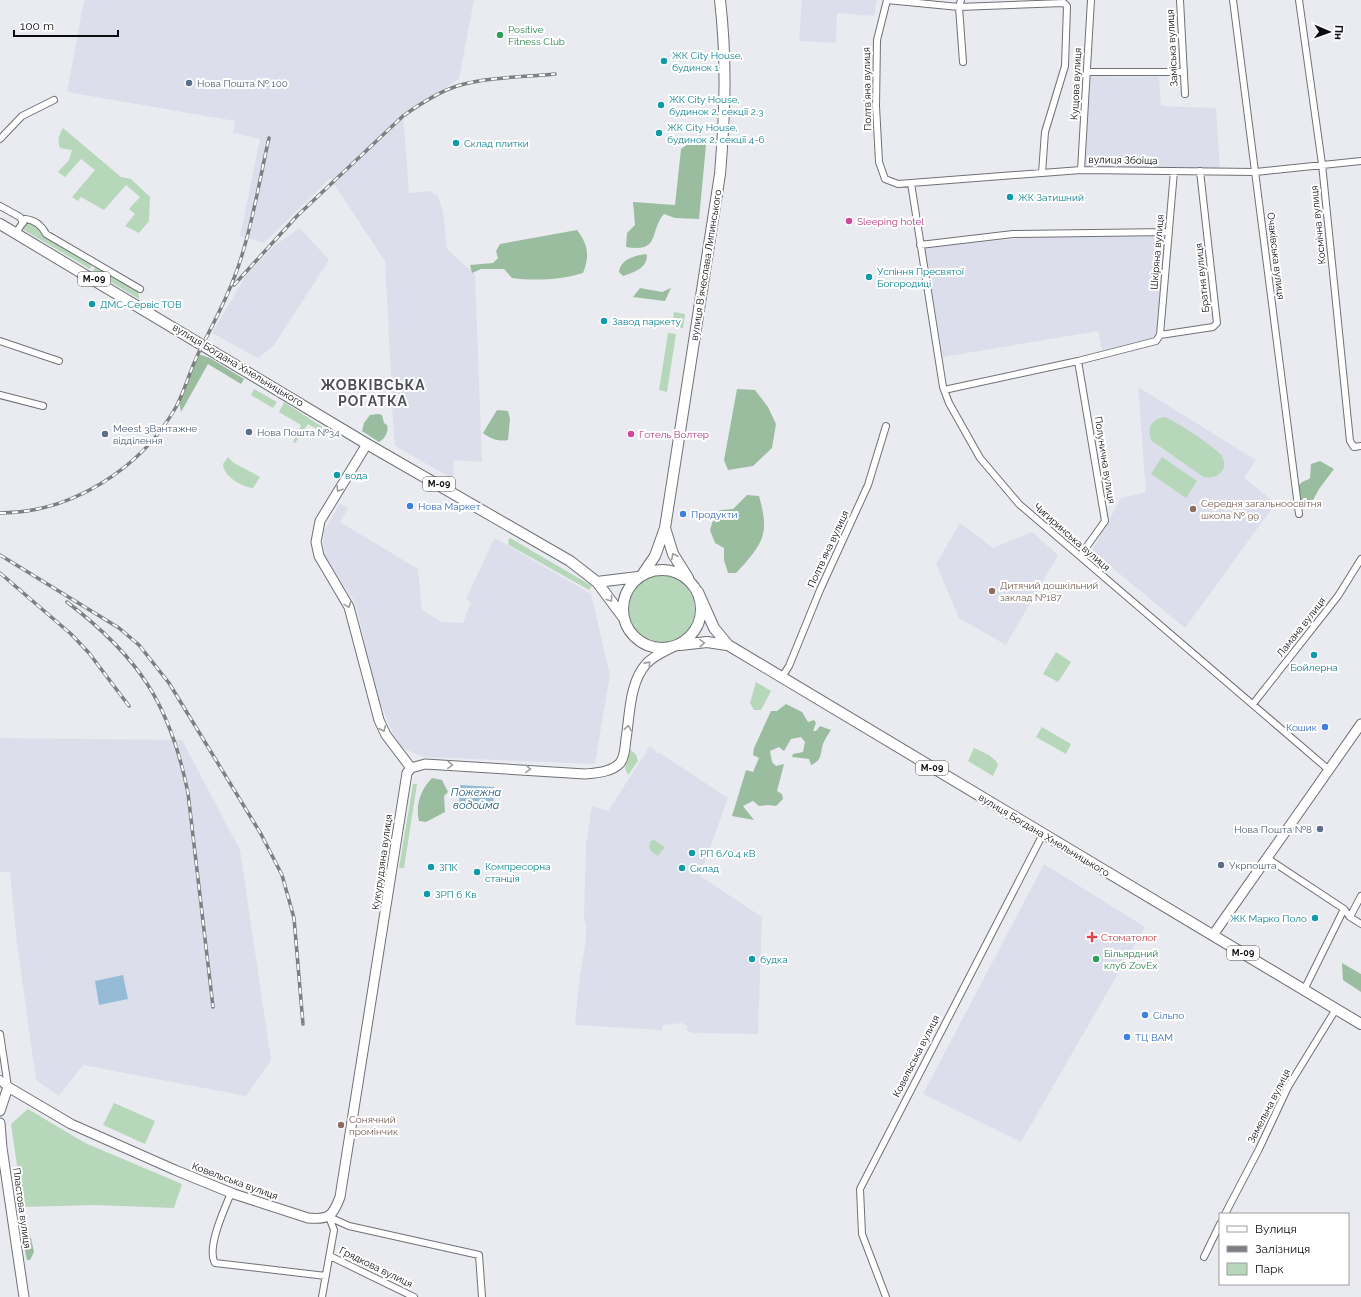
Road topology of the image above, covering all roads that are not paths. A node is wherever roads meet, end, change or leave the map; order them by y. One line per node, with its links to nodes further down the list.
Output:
1 (720, 0): 41 (main road, вулиця Вʼячеслава Липинського)
2 (887, 0): 7 (street); 21 (street, Полтвʼяна вулиця)
3 (1091, 0): 9 (street, Кущова вулиця)
4 (1180, 0): 10 (street, Заміська вулиця)
5 (1233, 0): 19 (street, Очаківська вулиця)
6 (1299, 0): 15 (street, Космічна вулиця)
7 (960, 3): 8 (street); 20 (street)
8 (963, 62)
9 (1087, 72): 10 (street); 16 (street, Кущова вулиця)
10 (1184, 72): 11 (street, Заміська вулиця)
11 (1185, 94)
12 (54, 100): 13 (street)
13 (0, 139)
14 (1361, 161): 15 (street, вулиця Збоїща)
15 (1322, 164): 19 (street, вулиця Збоїща); 39 (street, Космічна вулиця)
16 (1081, 170): 17 (street, вулиця Збоїща); 20 (street, вулиця Збоїща)
17 (1174, 171): 18 (street, вулиця Збоїща); 26 (street, Шкіряна вулиця)
18 (1200, 171): 19 (street, вулиця Збоїща); 30 (street, Братня вулиця)
19 (1256, 172): 40 (street, Очаківська вулиця)
20 (1042, 173): 22 (street, вулиця Збоїща)
21 (885, 179): 22 (street, вулиця Збоїща)
22 (911, 183): 28 (street, Чигиринська вулиця)
23 (0, 206): 24 (street)
24 (22, 223): 27 (street); 29 (street)
25 (0, 224): 27 (main road, вулиця Богдана Хмельницького / М-09)
26 (1169, 232): 28 (street); 30 (street, Шкіряна вулиця)
27 (16, 233): 38 (main road, вулиця Богдана Хмельницького / М-09)
28 (920, 245): 34 (street, Чигиринська вулиця)
29 (140, 289)
30 (1160, 335): 33 (street)
31 (0, 341): 32 (street)
32 (59, 361)
33 (1078, 361): 34 (street); 42 (street, Полунична вулиця)
34 (944, 390): 42 (street, Чигиринська вулиця)
35 (0, 394): 36 (street)
36 (43, 406)
37 (886, 426): 51 (street, Полтвʼяна вулиця)
38 (367, 444): 46 (main road, вулиця Богдана Хмельницького / М-09); 54 (main road, one-way to 54)
39 (1361, 446)
40 (1299, 514)
41 (665, 528): 44 (main road, вулиця Вʼячеслава Липинського); 45 (main road, вулиця Вʼячеслава Липинського, one-way to 41)
42 (1080, 556): 52 (street, Чигиринська вулиця)
43 (1361, 559): 52 (street, Ламана вулиця)
44 (640, 576): 45 (main road, М-09); 46 (main road, М-09); 48 (main road)
45 (690, 581): 47 (main road, М-09)
46 (597, 582): 48 (main road, вулиця Богдана Хмельницького / М-09, one-way to 48)
47 (698, 592): 49 (main road, вулиця Богдана Хмельницького / М-09); 50 (main road)
48 (623, 617): 50 (main road, М-09)
49 (727, 645): 50 (main road, вулиця Богдана Хмельницького / М-09, one-way to 49); 51 (main road, вулиця Богдана Хмельницького / М-09)
50 (674, 647): 54 (main road, one-way to 50)
51 (782, 677): 56 (main road, вулиця Богдана Хмельницького / М-09)
52 (1253, 704): 55 (street, Чигиринська вулиця)
53 (1361, 724): 55 (main road)
54 (412, 768): 73 (main road, Кукурудзяна вулиця)
55 (1329, 770): 57 (main road)
56 (1043, 834): 62 (main road, вулиця Богдана Хмельницького / М-09); 82 (street, Ковельська вулиця)
57 (1267, 858): 59 (street); 62 (main road)
58 (1361, 896): 60 (street)
59 (1344, 909): 60 (street); 63 (street)
60 (1350, 917): 61 (street)
61 (1361, 924)
62 (1213, 935): 63 (main road, вулиця Богдана Хмельницького / М-09)
63 (1304, 990): 64 (main road, вулиця Богдана Хмельницького / М-09)
64 (1336, 1010): 65 (main road, вулиця Богдана Хмельницького / М-09); 72 (street, Земельна вулиця)
65 (1361, 1024)
66 (0, 1034): 68 (street)
67 (0, 1080): 68 (street, Ковельська вулиця)
68 (8, 1087): 69 (main road); 71 (main road, Ковельська вулиця)
69 (0, 1111)
70 (0, 1123): 78 (main road, Пластова вулиця)
71 (231, 1193): 73 (main road, Ковельська вулиця); 77 (street)
72 (1226, 1213)
73 (329, 1216): 75 (street); 81 (street)
74 (1219, 1226): 76 (street)
75 (330, 1256): 77 (street); 80 (street, Грядкова вулиця)
76 (1204, 1257)
77 (326, 1276): 79 (street)
78 (24, 1297)
79 (322, 1297)
80 (414, 1297)
81 (482, 1297)
82 (886, 1297)

